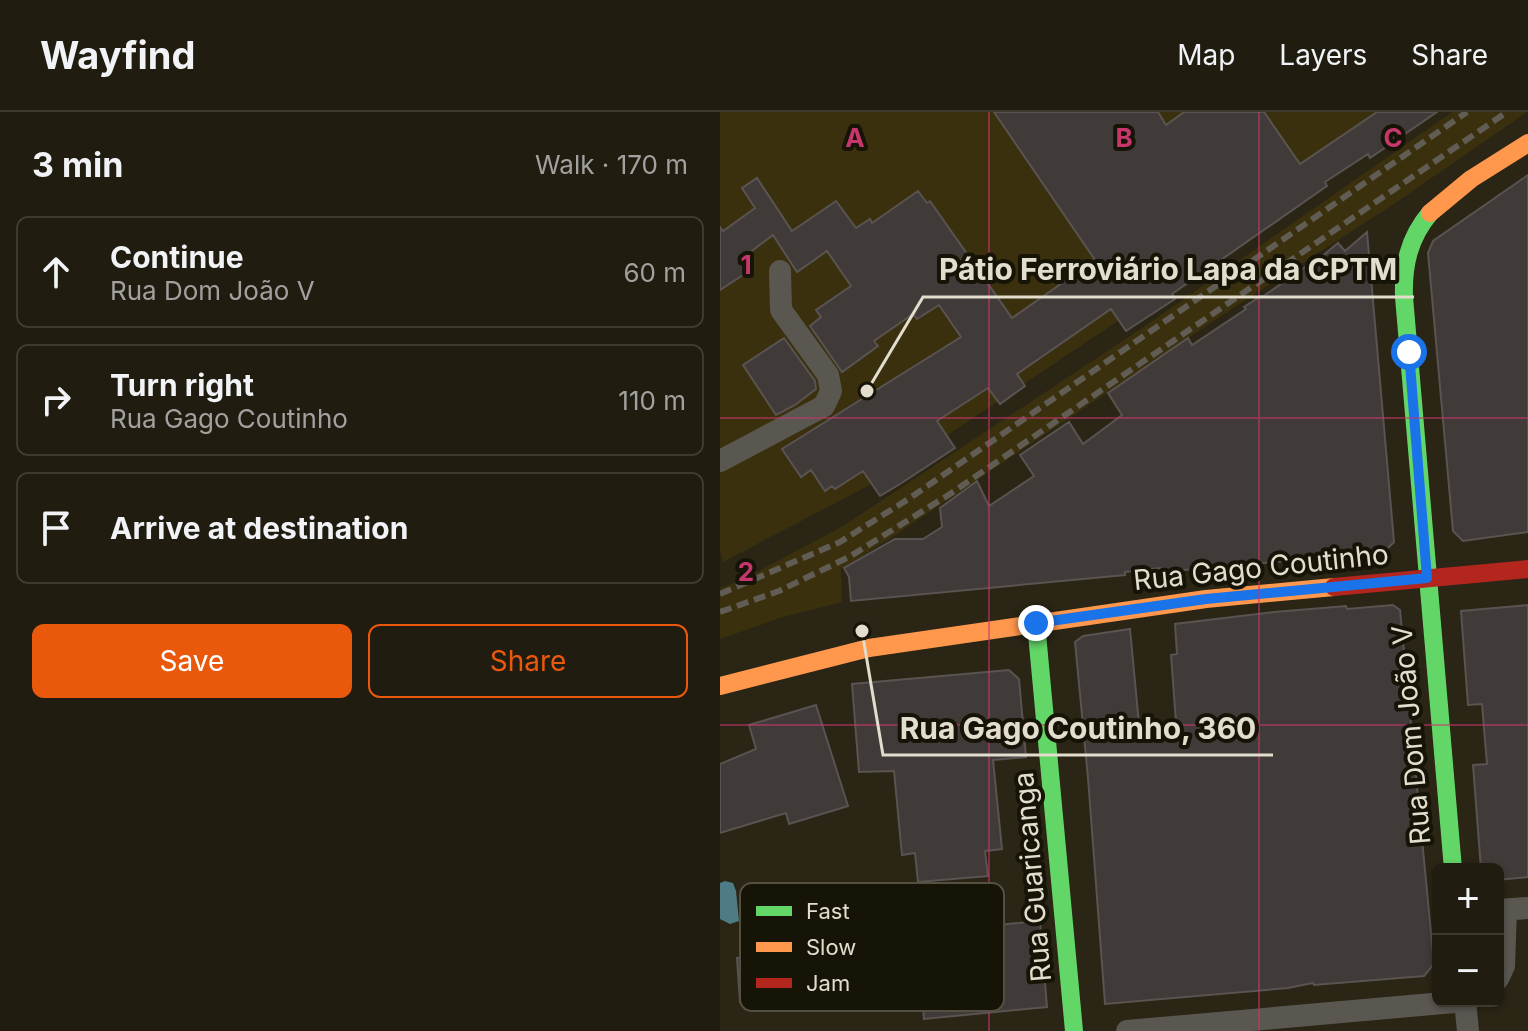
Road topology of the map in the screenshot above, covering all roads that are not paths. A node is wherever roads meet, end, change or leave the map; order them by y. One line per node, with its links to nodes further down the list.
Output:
1 (1528, 143): 5 (street, Rua Dom João V)
2 (780, 271): 3 (street)
3 (720, 461)
4 (1528, 569): 5 (street, Rua Gago Coutinho)
5 (1427, 578): 6 (street, Rua Gago Coutinho); 8 (street, Rua Dom João V)
6 (1036, 623): 7 (street, Rua Gago Coutinho); 13 (street, Rua Guaricanga)
7 (721, 681)
8 (1452, 863)
9 (1511, 909): 10 (street)
10 (1504, 966)
11 (1432, 1004): 14 (street)
12 (1466, 1007): 15 (street)
13 (1074, 1031)
14 (1127, 1031)
15 (1468, 1031)

